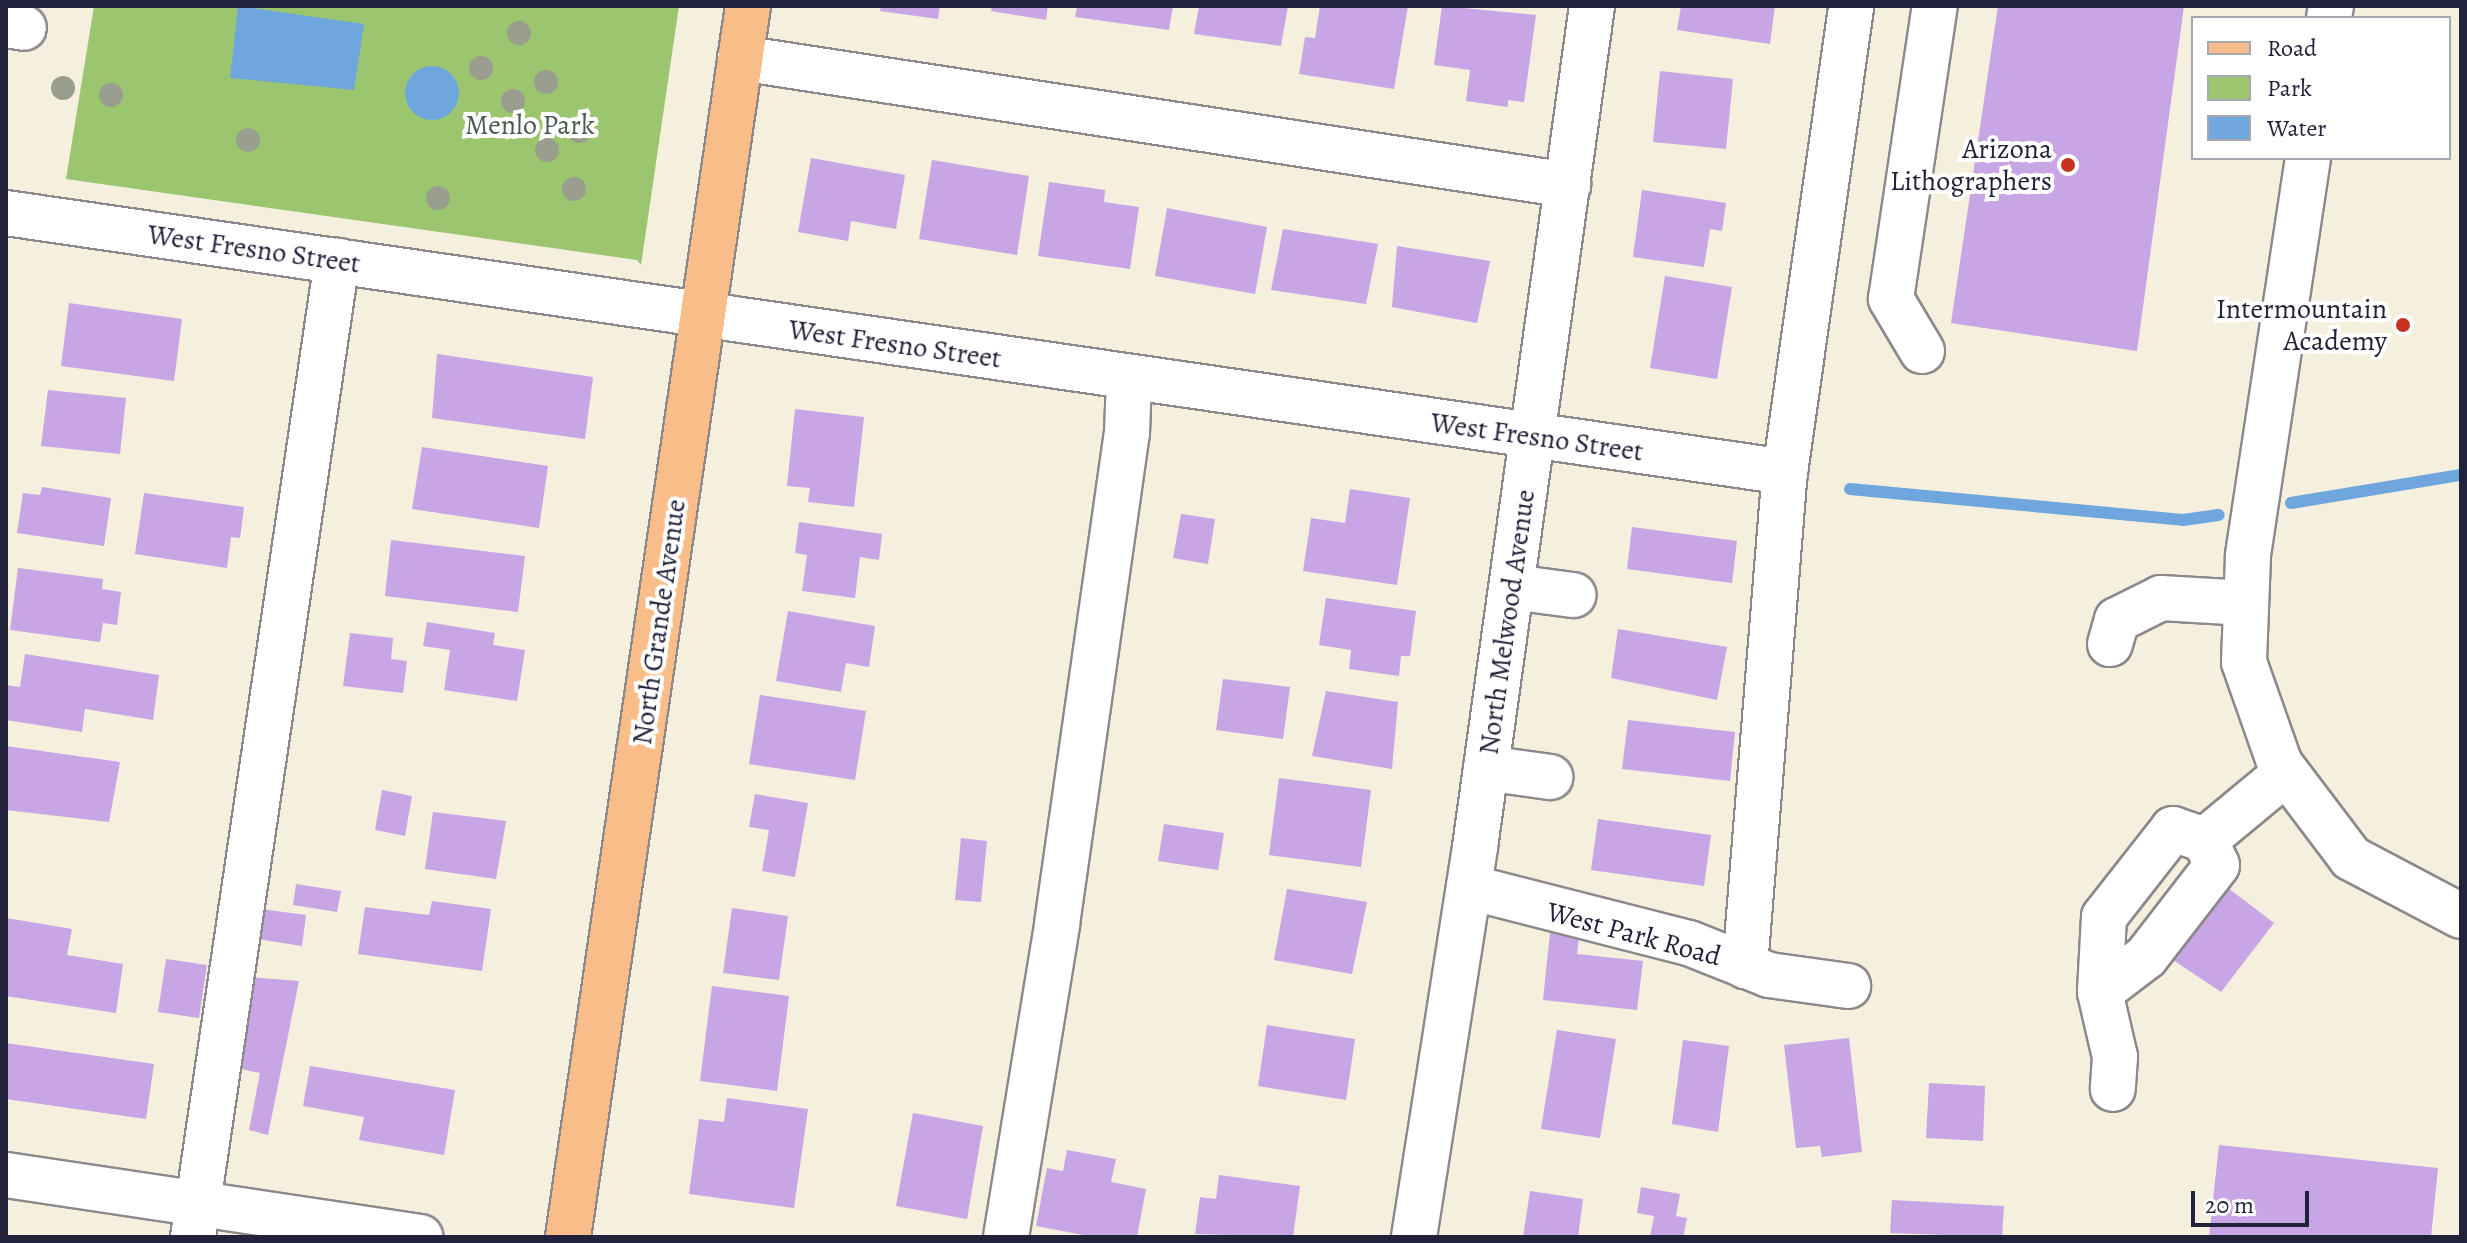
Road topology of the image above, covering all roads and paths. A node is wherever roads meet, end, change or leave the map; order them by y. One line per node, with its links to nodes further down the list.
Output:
1 (748, 6): 5 (main road, North Grande Avenue)
2 (1592, 6): 7 (street, North Melwood Avenue)
3 (1851, 6): 14 (street)
4 (1935, 6): 11 (street)
5 (740, 58): 7 (street); 10 (main road, North Grande Avenue)
6 (2308, 160): 17 (street)
7 (1568, 185): 13 (street, North Melwood Avenue)
8 (6, 213): 9 (street, West Fresno Street)
9 (337, 261): 10 (street, West Fresno Street); 30 (street)
10 (704, 315): 12 (street, West Fresno Street); 32 (main road, North Grande Avenue)
11 (1922, 351)
12 (1129, 378): 13 (street, West Fresno Street); 33 (street)
13 (1533, 437): 14 (street, West Fresno Street); 15 (street, North Melwood Avenue)
14 (1785, 472): 25 (street)
15 (1512, 587): 16 (street); 19 (street, North Melwood Avenue)
16 (1573, 595)
17 (2246, 603): 18 (street); 20 (street)
18 (2110, 644)
19 (1486, 768): 21 (street); 23 (street, North Melwood Avenue)
20 (2286, 773): 22 (street); 24 (street)
21 (1550, 777)
22 (2205, 840): 27 (street); 27 (street)
23 (1469, 887): 25 (street, West Park Road); 34 (street, North Melwood Avenue)
24 (2461, 916)
25 (1745, 966): 26 (street, West Park Road)
26 (1848, 986)
27 (2100, 992): 28 (street)
28 (2113, 1089)
29 (6, 1175): 30 (street)
30 (196, 1221): 31 (street)
31 (420, 1237)
32 (568, 1237)
33 (1006, 1237)
34 (1414, 1237)

